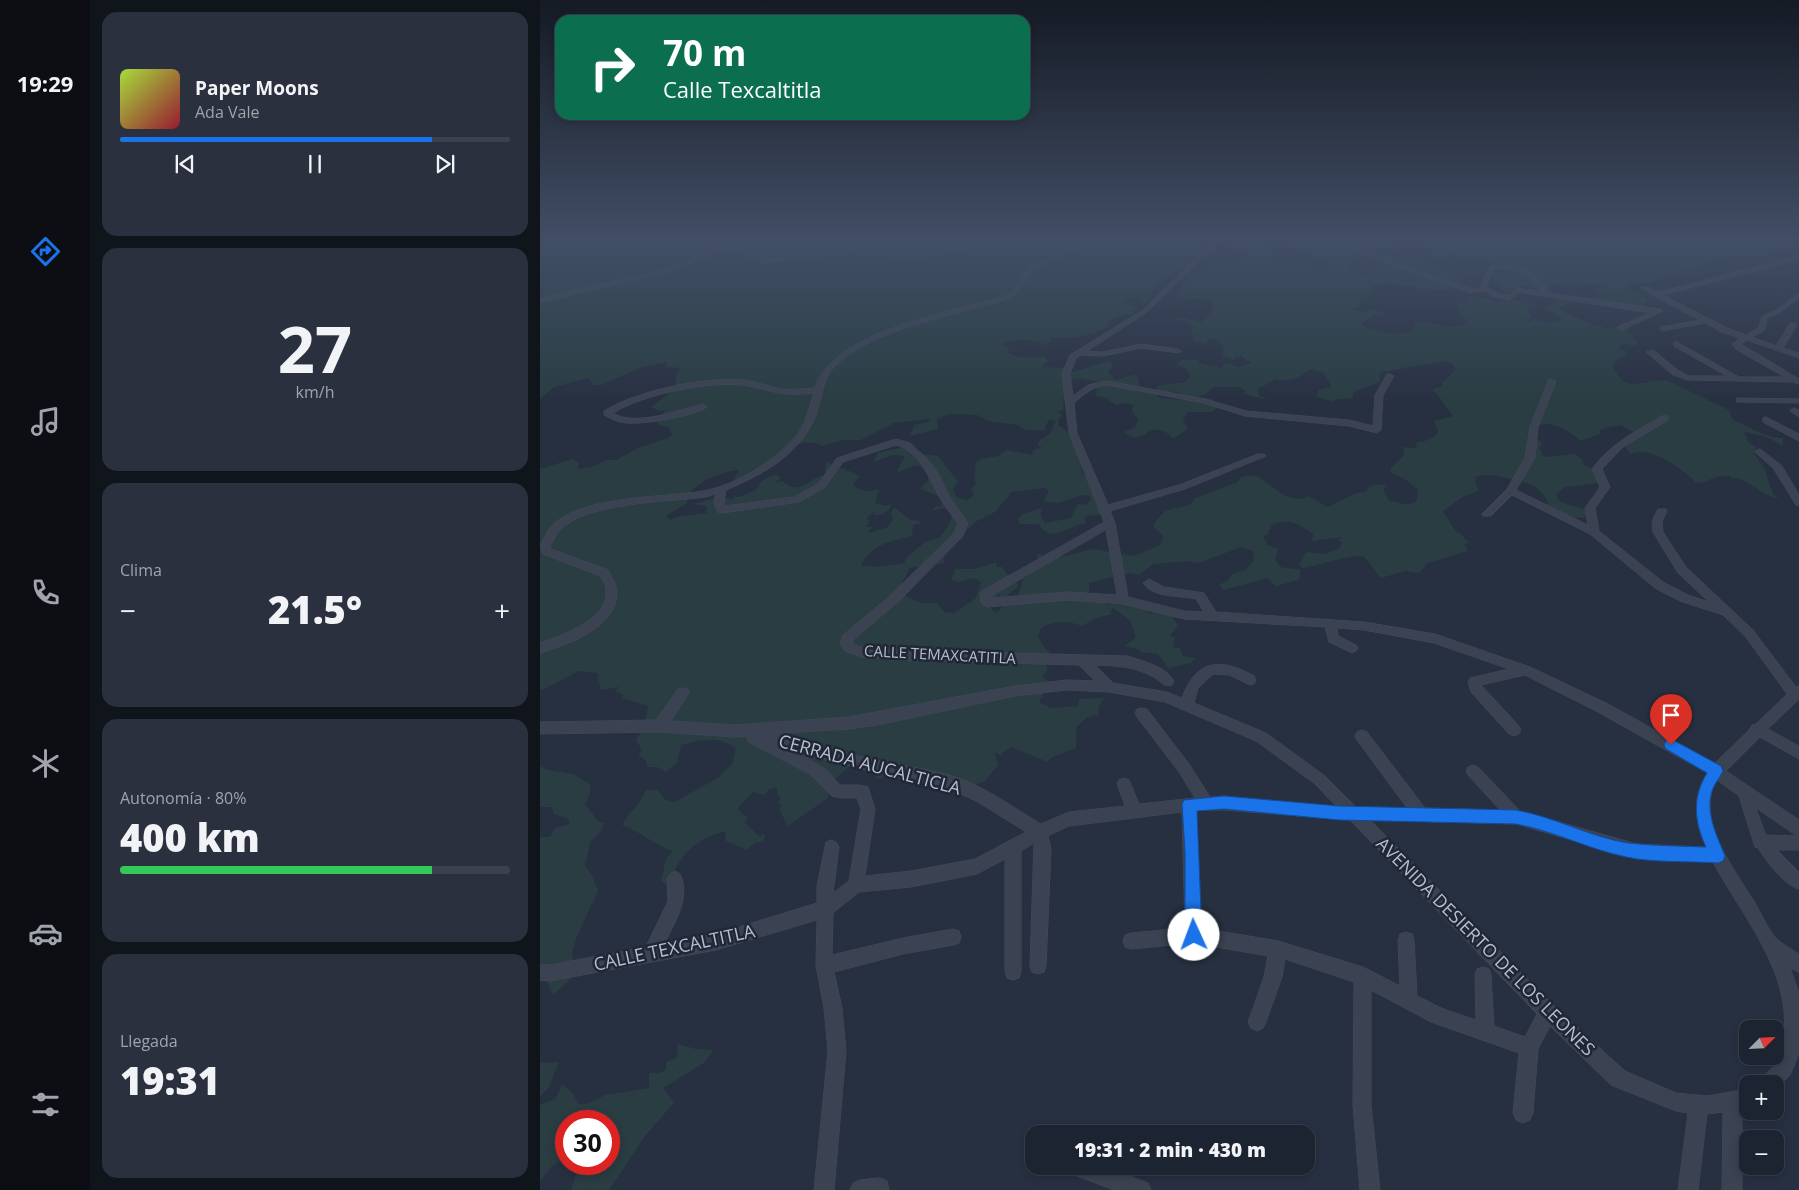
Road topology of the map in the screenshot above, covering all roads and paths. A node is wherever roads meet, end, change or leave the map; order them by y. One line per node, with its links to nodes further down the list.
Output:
1 (563, 294): 12 (street)
2 (1012, 294): 30 (street)
3 (1162, 294): 24 (street)
4 (1493, 294): 5 (street)
5 (1514, 294)
6 (1536, 294): 10 (street)
7 (1653, 294): 9 (street)
8 (1662, 294): 9 (street)
9 (1656, 295): 13 (street)
10 (1548, 296): 14 (street)
11 (1799, 296): 19 (street)
12 (540, 301)
13 (1675, 305): 14 (street); 15 (street)
14 (1658, 312): 17 (street)
15 (1707, 321): 18 (street); 19 (street)
16 (1793, 325): 21 (street)
17 (1622, 328)
18 (1664, 329)
19 (1745, 339): 21 (street); 29 (street)
20 (1677, 344): 27 (street)
21 (1778, 349): 25 (street)
22 (1177, 351): 24 (street)
23 (1650, 352): 27 (street)
24 (1079, 353): 33 (street)
25 (1799, 356)
26 (1390, 376): 33 (street)
27 (1740, 380): 29 (street)
28 (1552, 381): 41 (street)
29 (1796, 381)
30 (818, 390): 34 (street); 40 (street)
31 (1740, 400): 32 (street)
32 (1799, 401)
33 (1069, 403): 43 (street)
34 (703, 407)
35 (1665, 418): 47 (street)
36 (1766, 420): 37 (street)
37 (1799, 438)
38 (1760, 452): 42 (street)
39 (1261, 456): 43 (street)
40 (721, 489): 53 (street); 55 (street, CALLE TEMAXCATITLA)
41 (1511, 491): 45 (street); 47 (street)
42 (1799, 503)
43 (1105, 510): 46 (street)
44 (1662, 511): 50 (street)
45 (1487, 514)
46 (1110, 523): 49 (street); 49 (street)
47 (1594, 532): 50 (street)
48 (1150, 583): 51 (street)
49 (1123, 600): 51 (street)
50 (1726, 612): 61 (street)
51 (1212, 616): 52 (street)
52 (1330, 623): 54 (street); 56 (street)
53 (540, 648)
54 (1352, 648)
55 (1081, 659): 58 (street, CALLE TEMAXCATITLA); 59 (street)
56 (1526, 670): 67 (street); 72 (street)
57 (1250, 680): 62 (street)
58 (1168, 681)
59 (1109, 687): 62 (street, AVENIDA DESIERTO DE LOS LEONES); 68 (street, AVENIDA DESIERTO DE LOS LEONES)
60 (683, 693): 64 (street)
61 (1797, 693): 66 (street)
62 (1187, 704): 78 (street, AVENIDA DESIERTO DE LOS LEONES)
63 (1142, 713): 75 (street)
64 (660, 726): 65 (street, AVENIDA DESIERTO DE LOS LEONES); 68 (street, AVENIDA DESIERTO DE LOS LEONES)
65 (540, 728)
66 (1757, 729): 70 (street); 72 (street)
67 (1514, 730)
68 (735, 731): 82 (street, CERRADA AUCALTICLA); 90 (street)
69 (1362, 736): 79 (street)
70 (1799, 753)
71 (1473, 771): 80 (street)
72 (1716, 771): 74 (street); 87 (street)
73 (1124, 784): 77 (street)
74 (1745, 790): 81 (street); 83 (street)
75 (1206, 803): 76 (street, CALLE TEXCALTITLA); 78 (street, CALLE TEXCALTITLA)
76 (1189, 804): 77 (street, CALLE TEXCALTITLA); 92 (street)
77 (1134, 811): 82 (street, CALLE TEXCALTITLA)
78 (1353, 813): 79 (street, CALLE TEXCALTITLA); 107 (street, AVENIDA DESIERTO DE LOS LEONES)
79 (1420, 813): 80 (street, CALLE TEXCALTITLA)
80 (1516, 817): 87 (street, CALLE TEXCALTITLA)
81 (1799, 829)
82 (1040, 832): 86 (street, CALLE TEXCALTITLA); 101 (street)
83 (1760, 842): 84 (street); 89 (street)
84 (1799, 843)
85 (831, 847): 91 (street)
86 (1013, 847): 90 (street, CALLE TEXCALTITLA); 103 (street)
87 (1718, 856): 96 (street)
88 (675, 879): 98 (street)
89 (1798, 882)
90 (856, 885): 91 (street, CALLE TEXCALTITLA)
91 (824, 909): 98 (street, CALLE TEXCALTITLA); 100 (street)
92 (1194, 935): 95 (street); 97 (street)
93 (953, 937): 100 (street)
94 (1406, 940): 106 (street)
95 (1130, 941)
96 (1767, 941): 99 (street); 111 (street)
97 (1278, 949): 105 (street); 108 (street)
98 (651, 954): 102 (street, CALLE TEXCALTITLA)
99 (1799, 964)
100 (824, 966): 118 (street)
101 (1038, 966)
102 (540, 972)
103 (1013, 972)
104 (1483, 975): 109 (street)
105 (1363, 976): 106 (street); 121 (street)
106 (1409, 1002): 109 (street)
107 (1548, 1012): 110 (street); 113 (street, AVENIDA DESIERTO DE LOS LEONES)
108 (1257, 1022)
109 (1485, 1031): 110 (street)
110 (1529, 1047): 115 (street)
111 (1778, 1075)
112 (1739, 1100): 113 (street, AVENIDA DESIERTO DE LOS LEONES)
113 (1699, 1104): 122 (street)
114 (1739, 1111): 123 (street)
115 (1523, 1114)
116 (1100, 1175): 120 (street)
117 (880, 1188): 119 (street)
118 (824, 1190)
119 (860, 1190)
120 (1141, 1190)
121 (1370, 1190)
122 (1688, 1190)
123 (1732, 1190)

